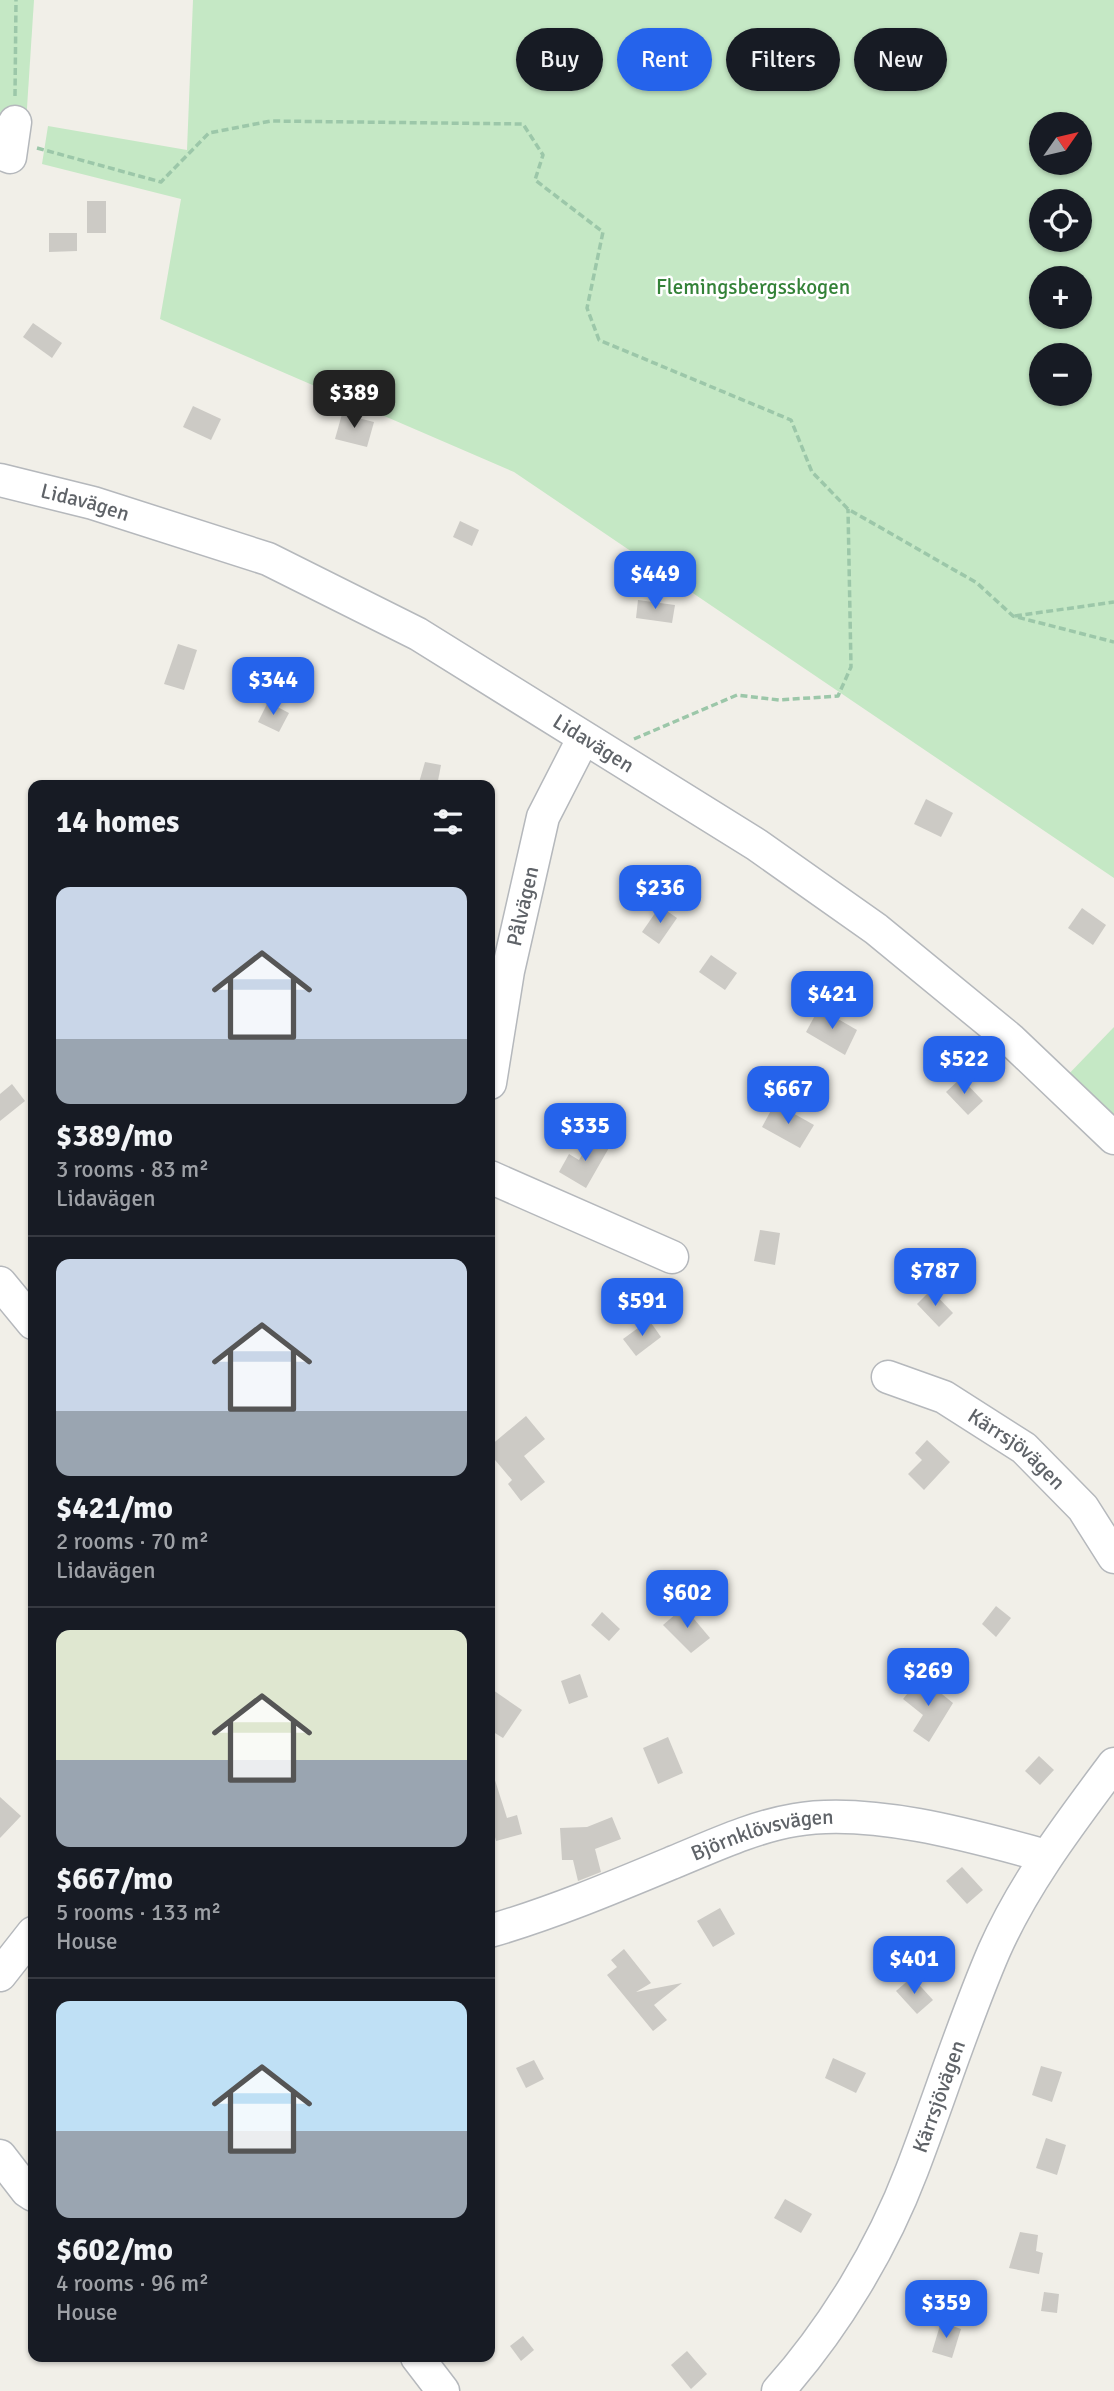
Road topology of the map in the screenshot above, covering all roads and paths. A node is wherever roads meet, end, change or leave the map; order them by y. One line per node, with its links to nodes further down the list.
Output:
1 (16, 0): 2 (path)
2 (15, 122): 3 (street)
3 (5, 155): 5 (path)
4 (0, 480): 9 (street, Lidavägen)
5 (849, 509): 7 (path); 10 (path)
6 (1114, 602): 7 (path)
7 (1013, 616): 8 (path)
8 (1114, 642)
9 (583, 739): 10 (street, Lidavägen); 11 (street, Pålvägen)
10 (611, 757): 12 (street, Lidavägen)
11 (495, 1052)
12 (1114, 1138)
13 (495, 1179): 14 (street)
14 (672, 1257)
15 (0, 1283): 16 (street)
16 (28, 1317)
17 (888, 1377): 18 (street, Kärrsjövägen)
18 (1114, 1557)
19 (1114, 1764): 20 (street, Kärrsjövägen)
20 (1046, 1856): 21 (street, Björnklövsvägen); 28 (street, Kärrsjövägen)
21 (495, 1929)
22 (28, 1939): 23 (street)
23 (0, 1975)
24 (0, 2156): 25 (street)
25 (28, 2192)
26 (421, 2362): 27 (street)
27 (443, 2391)
28 (778, 2391)

